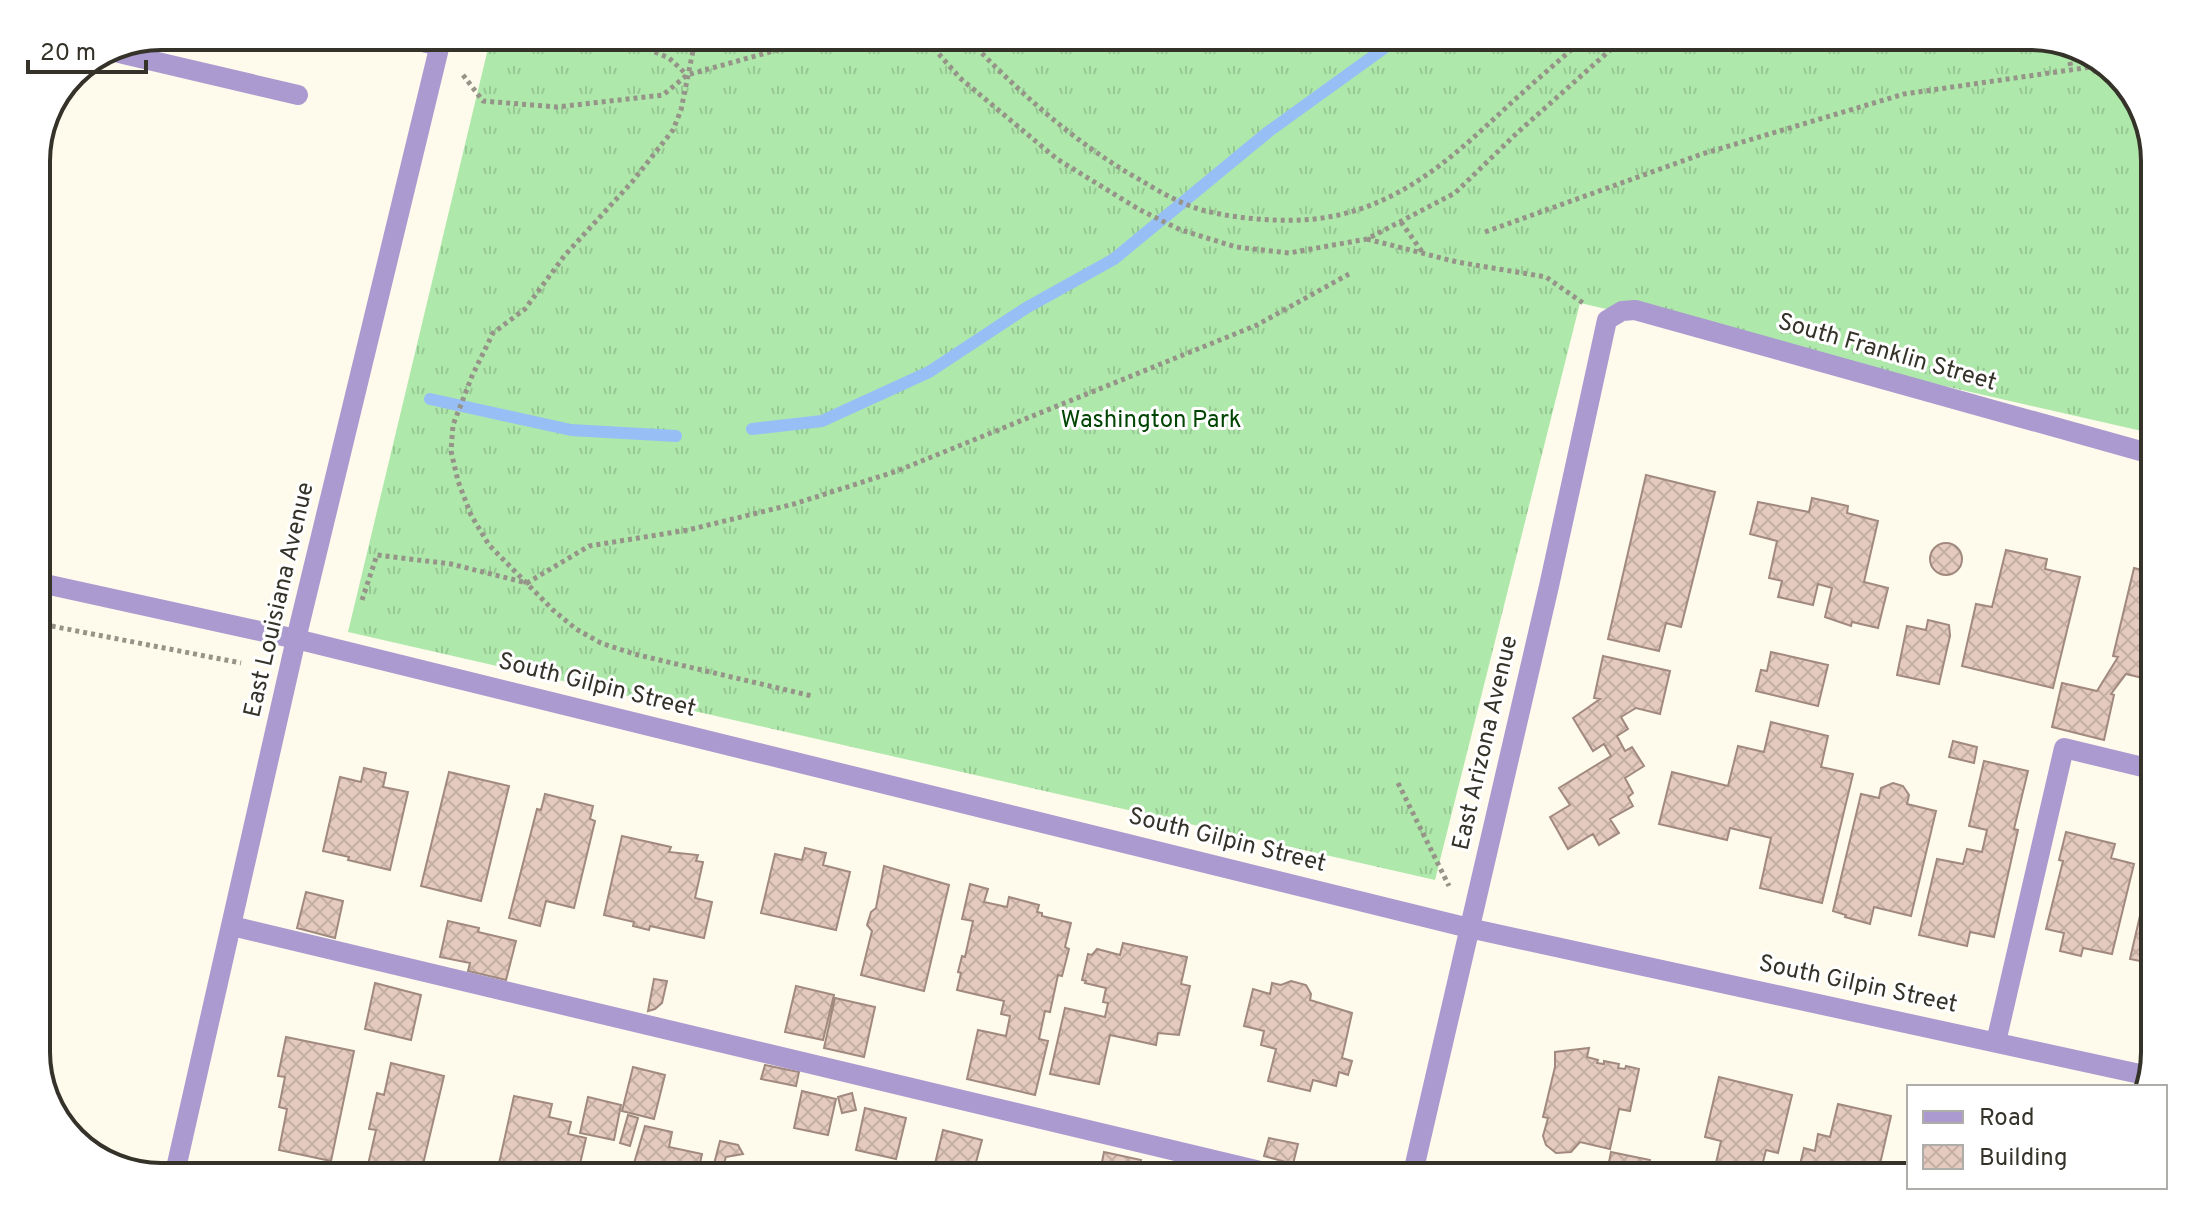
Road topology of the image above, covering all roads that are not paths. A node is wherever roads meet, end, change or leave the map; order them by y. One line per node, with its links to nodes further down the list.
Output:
1 (439, 50): 7 (street, East Louisiana Avenue)
2 (129, 55): 3 (street)
3 (298, 95)
4 (1607, 320): 5 (street, South Franklin Street); 10 (street, East Arizona Avenue)
5 (2141, 451)
6 (50, 585): 7 (street, South Gilpin Street)
7 (296, 639): 9 (street, East Louisiana Avenue); 10 (street, South Gilpin Street)
8 (2141, 767): 11 (street)
9 (232, 926): 13 (street, East Louisiana Avenue); 14 (street)
10 (1469, 928): 11 (street, South Gilpin Street); 15 (street, East Arizona Avenue)
11 (1996, 1042): 12 (street, South Gilpin Street)
12 (2138, 1074)
13 (177, 1163)
14 (1226, 1163)
15 (1415, 1163)

